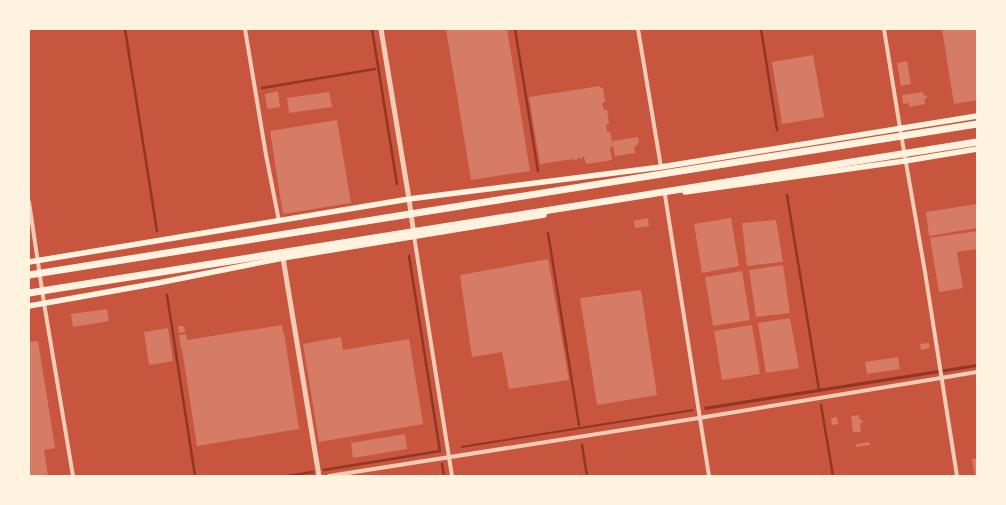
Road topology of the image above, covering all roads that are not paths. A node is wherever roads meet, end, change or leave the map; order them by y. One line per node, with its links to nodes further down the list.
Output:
1 (246, 29): 15 (street)
2 (380, 29): 13 (street)
3 (638, 29): 11 (street)
4 (884, 29): 7 (street)
5 (977, 116): 7 (main road)
6 (977, 124): 20 (highway)
7 (900, 128): 10 (street); 11 (main road)
8 (977, 142): 21 (highway)
9 (977, 149): 10 (main road)
10 (905, 161): 12 (main road); 25 (street)
11 (661, 167): 13 (main road)
12 (665, 195): 16 (main road); 26 (street)
13 (409, 199): 15 (main road); 16 (street)
14 (29, 202): 18 (street)
15 (279, 221): 18 (main road)
16 (414, 236): 17 (main road); 27 (street)
17 (283, 258): 22 (main road); 29 (street)
18 (38, 260): 19 (main road); 22 (street)
19 (29, 262)
20 (29, 275)
21 (29, 293)
22 (44, 303): 23 (main road); 28 (street)
23 (29, 306)
24 (977, 372): 25 (street)
25 (941, 376): 26 (street); 33 (street)
26 (699, 418): 27 (street); 32 (street)
27 (449, 457): 30 (street); 31 (street)
28 (73, 476)
29 (319, 476)
30 (329, 476)
31 (452, 476)
32 (709, 476)
33 (957, 476)

